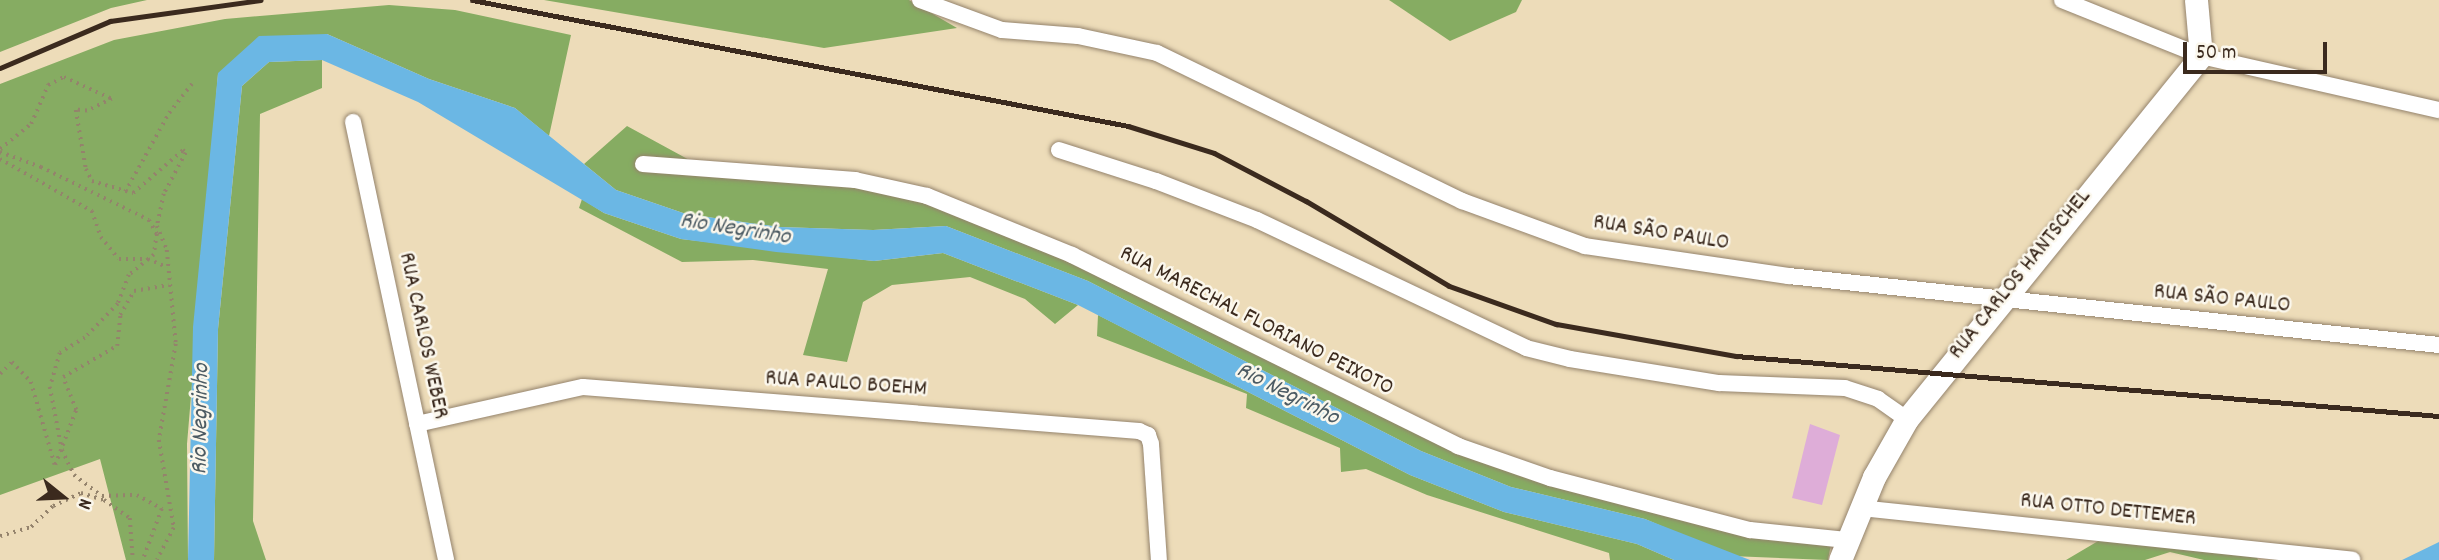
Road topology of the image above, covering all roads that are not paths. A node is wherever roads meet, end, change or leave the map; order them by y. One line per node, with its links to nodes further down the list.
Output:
1 (920, 0): 9 (street, RUA SÃO PAULO)
2 (2062, 0): 4 (street)
3 (2196, 0): 4 (main road)
4 (2201, 56): 5 (street); 9 (main road, RUA CARLOS HANTSCHEL)
5 (2439, 110)
6 (353, 122): 12 (street, RUA CARLOS WEBER)
7 (1059, 150): 11 (street)
8 (643, 164): 14 (street, RUA MARECHAL FLORIANO PEIXOTO)
9 (2000, 300): 10 (street, RUA SÃO PAULO); 11 (main road, RUA CARLOS HANTSCHEL)
10 (2439, 345)
11 (1907, 419): 13 (main road, RUA CARLOS HANTSCHEL)
12 (417, 424): 15 (street, RUA CARLOS WEBER); 16 (street, RUA PAULO BOEHM)
13 (1860, 508): 14 (main road, RUA CARLOS HANTSCHEL); 17 (street, RUA OTTO DETTEMER)
14 (1842, 553)
15 (446, 560)
16 (1159, 560)
17 (2353, 560)

